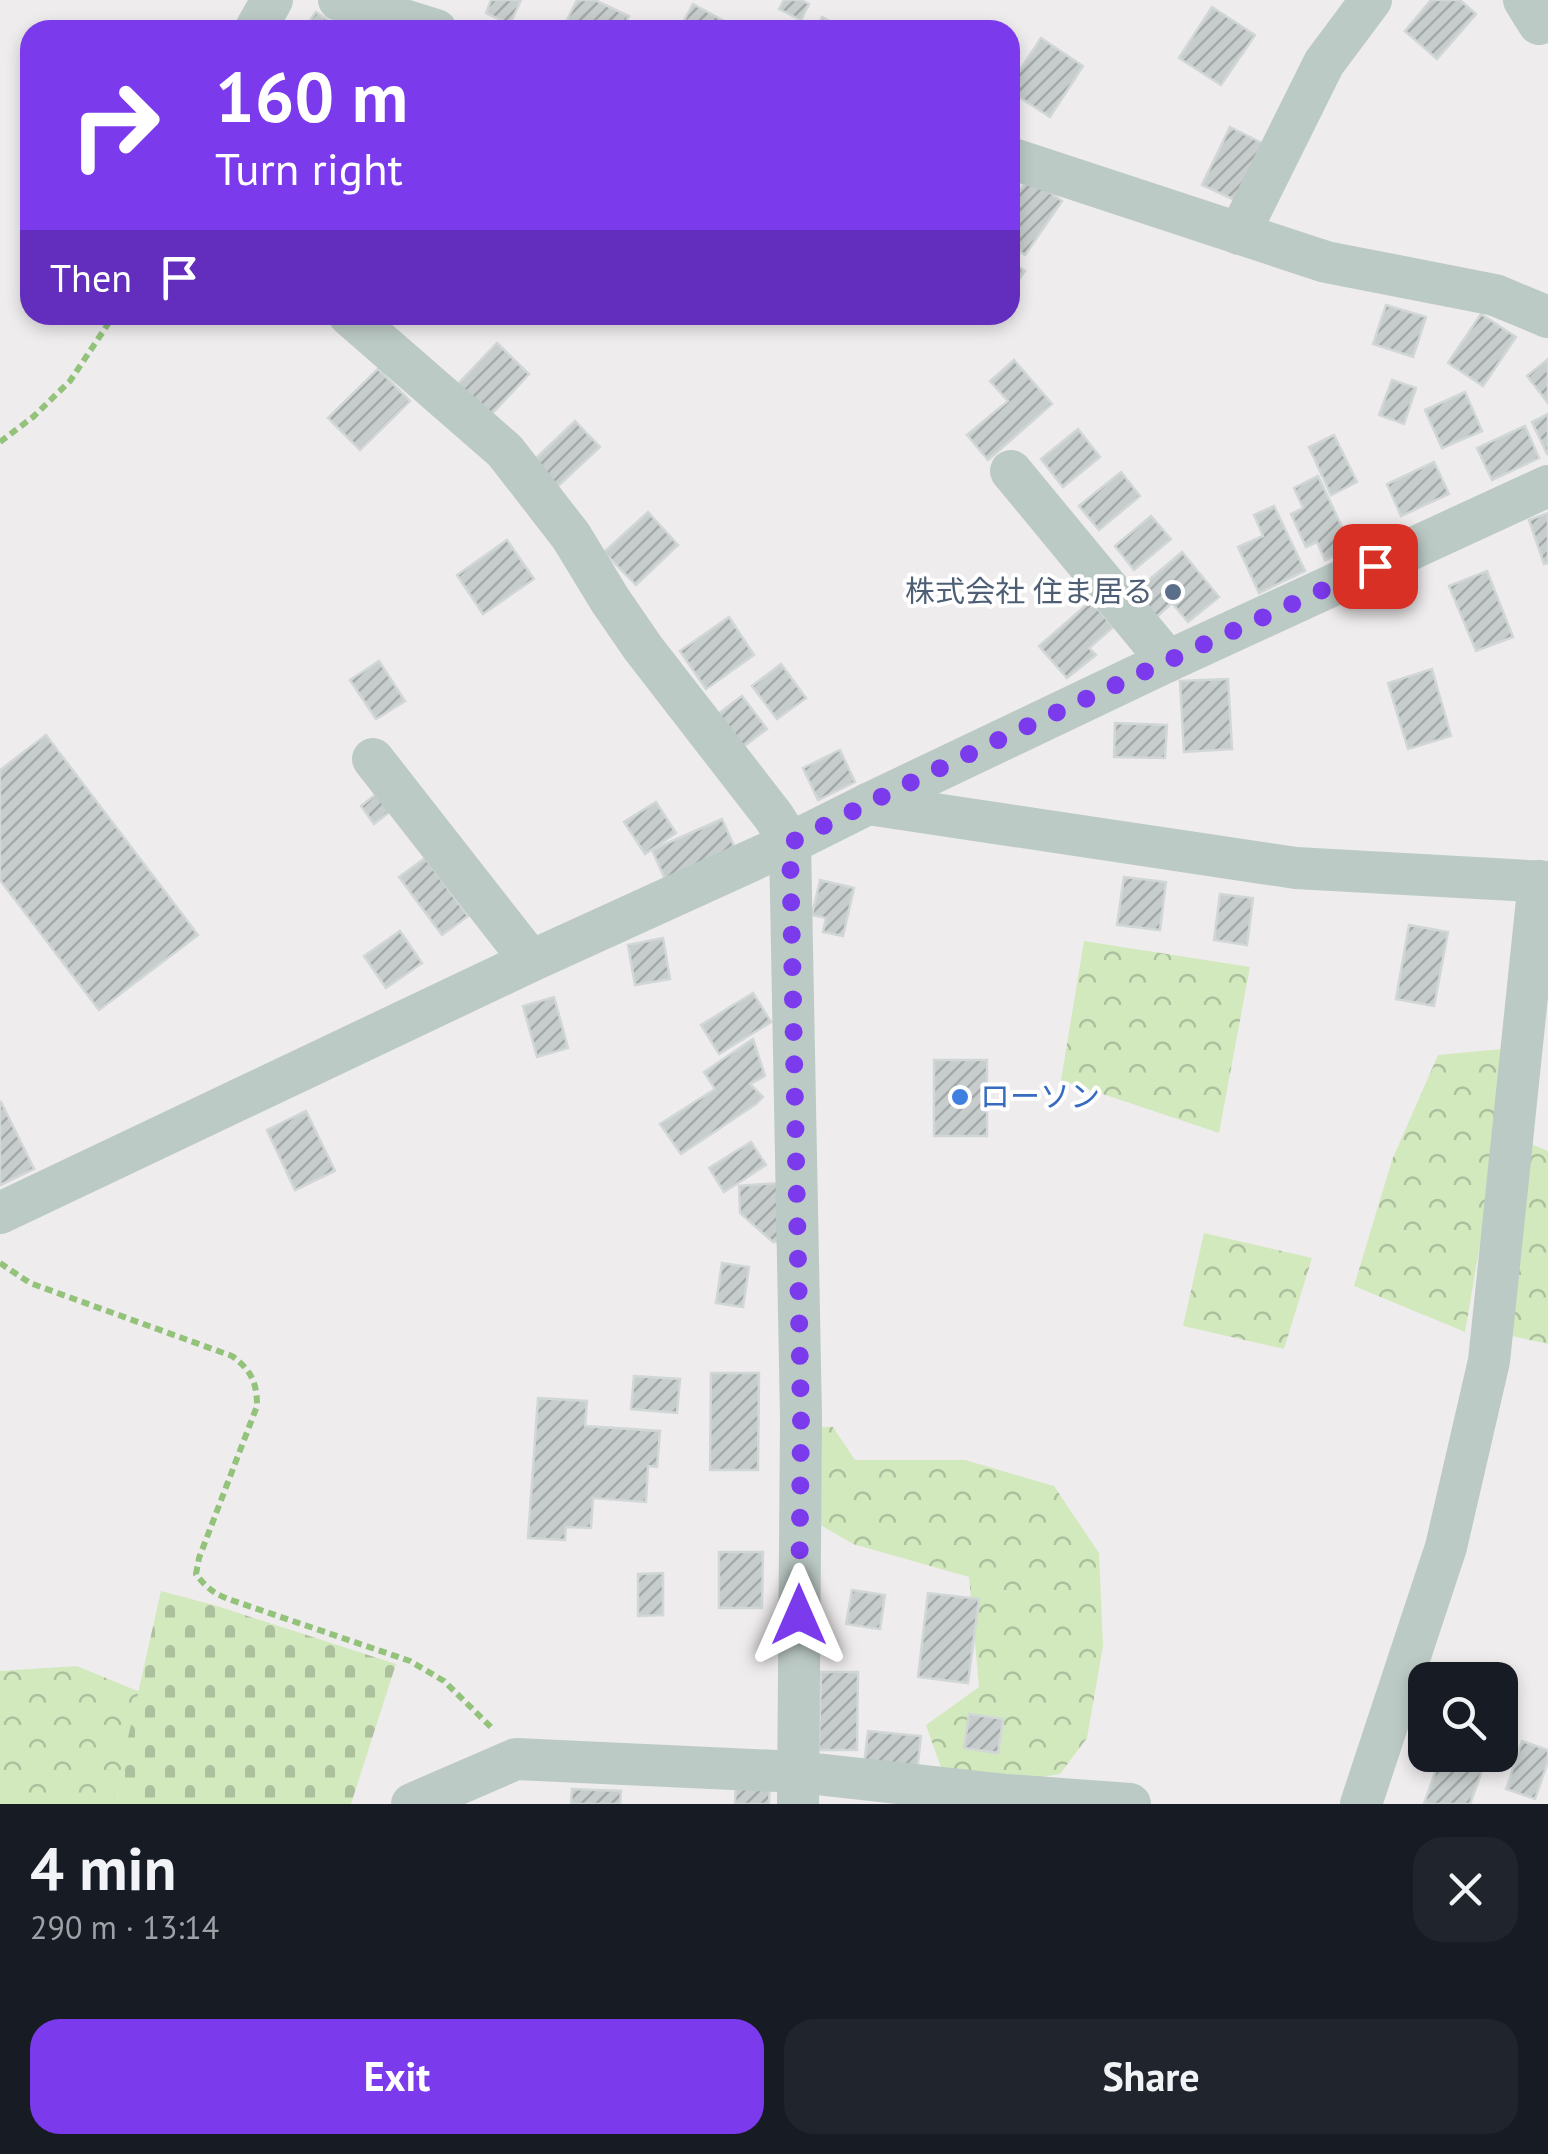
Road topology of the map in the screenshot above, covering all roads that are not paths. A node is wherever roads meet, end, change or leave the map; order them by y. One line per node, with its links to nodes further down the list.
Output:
1 (339, 0): 3 (street)
2 (1371, 0): 5 (street)
3 (404, 20)
4 (1020, 161): 5 (street)
5 (1239, 234): 6 (street)
6 (1548, 317)
7 (360, 325): 13 (street)
8 (1011, 472): 10 (street)
9 (1548, 486): 10 (street)
10 (1168, 661): 12 (street)
11 (373, 760): 15 (street)
12 (868, 804): 13 (street); 14 (street)
13 (790, 843): 15 (street); 17 (street)
14 (1544, 882): 20 (street)
15 (531, 961): 16 (street)
16 (0, 1213)
17 (798, 1788): 18 (street); 19 (street)
18 (431, 1800)
19 (1130, 1804)
20 (1361, 1804)

